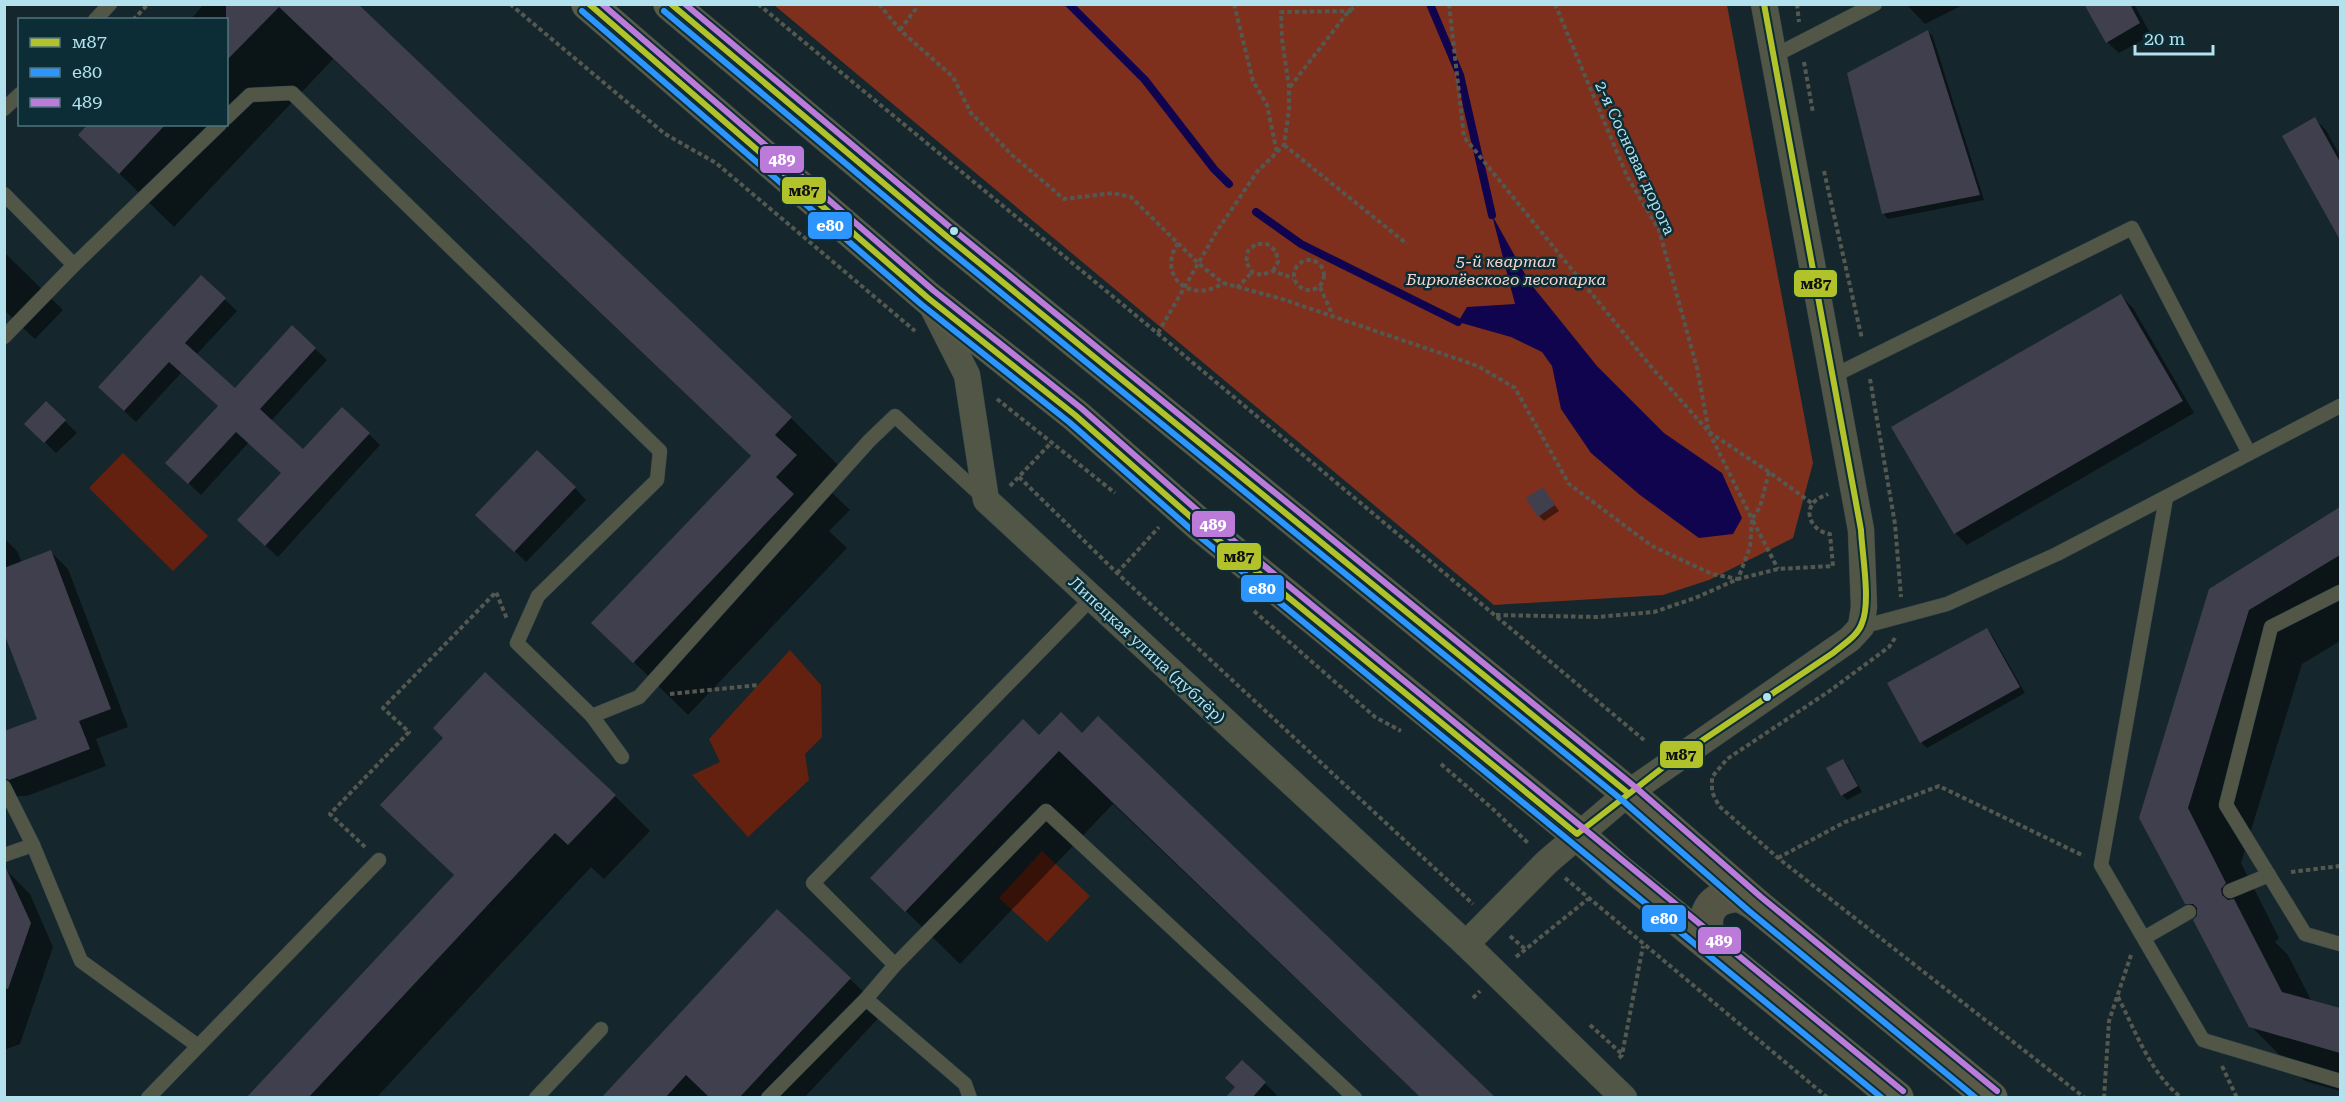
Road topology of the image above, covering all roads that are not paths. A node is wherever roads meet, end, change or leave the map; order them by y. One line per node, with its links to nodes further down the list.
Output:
1 (110, 4): 7 (lane)
2 (588, 4): 15 (main road)
3 (670, 4): 28 (main road)
4 (1764, 4): 8 (street)
5 (1875, 4): 6 (lane)
6 (1859, 9): 8 (lane)
7 (97, 18)
8 (1772, 57): 17 (street)
9 (18, 96): 10 (lane)
10 (4, 109)
11 (228, 116): 25 (lane)
12 (218, 126): 14 (lane)
13 (4, 194): 14 (lane)
14 (74, 265): 16 (lane)
15 (928, 298): 21 (street); 29 (main road)
16 (4, 337)
17 (1833, 376): 19 (lane); 24 (street)
18 (2340, 406): 19 (lane)
19 (2248, 453): 20 (lane)
20 (2166, 498): 24 (lane); 37 (lane)
21 (986, 500): 23 (street, Липецкая улица (дублёр)); 25 (lane)
22 (2340, 592): 33 (lane)
23 (1091, 599): 38 (street, Липецкая улица (дублёр)); 41 (lane)
24 (1861, 627): 28 (street)
25 (592, 716): 26 (lane)
26 (622, 757)
27 (4, 787): 30 (lane)
28 (1628, 793): 29 (street); 35 (main road)
29 (1577, 834): 38 (street); 40 (main road)
30 (33, 845): 31 (lane); 44 (lane)
31 (4, 855)
32 (379, 860): 44 (lane)
33 (2269, 875): 34 (lane); 39 (lane)
34 (2230, 891)
35 (1755, 904): 40 (street); 53 (main road)
36 (2189, 912): 37 (lane)
37 (2141, 934): 45 (lane)
38 (1466, 944): 51 (street, Липецкая улица (дублёр))
39 (2340, 944)
40 (1716, 950): 52 (main road)
41 (895, 965): 42 (lane); 50 (lane)
42 (866, 999): 48 (lane); 49 (lane)
43 (601, 1029): 47 (lane)
44 (198, 1047): 46 (lane)
45 (2340, 1081)
46 (148, 1098)
47 (536, 1098)
48 (768, 1098)
49 (970, 1098)
50 (1355, 1098)
51 (1624, 1098)
52 (1897, 1098)
53 (1991, 1098)

